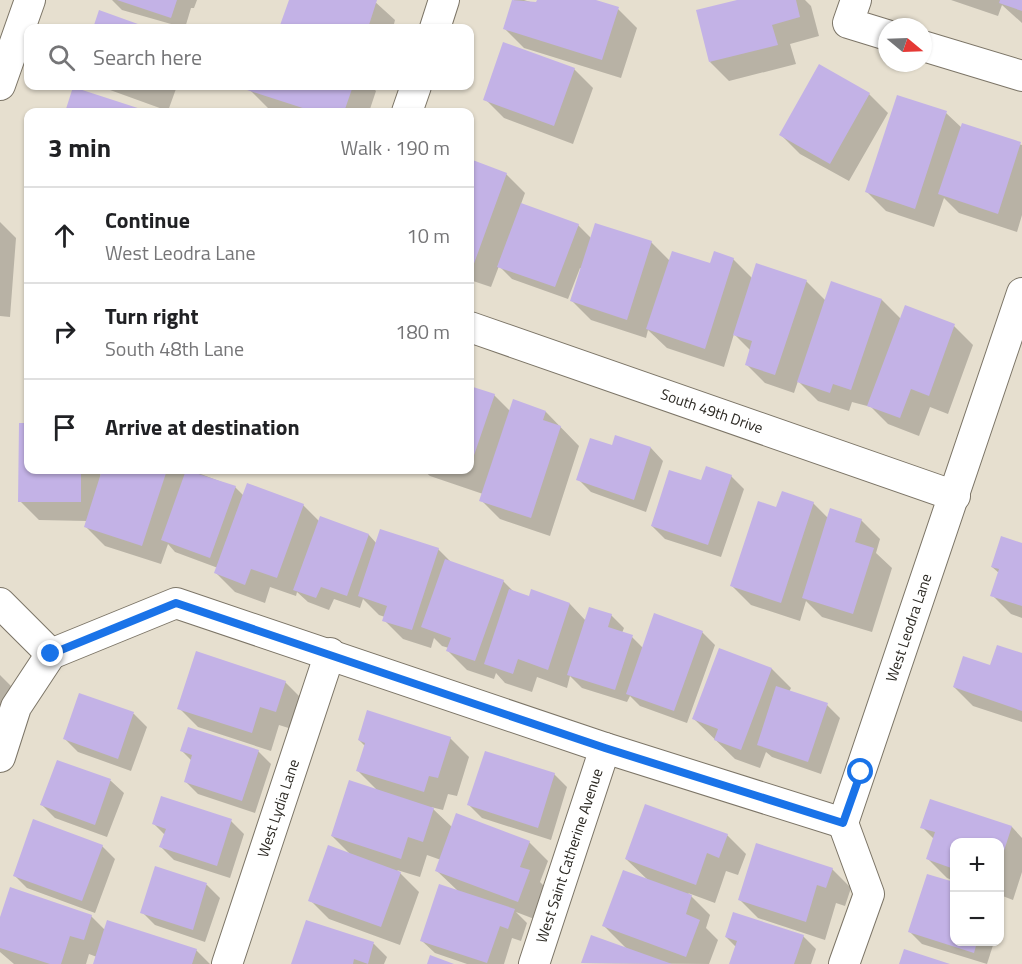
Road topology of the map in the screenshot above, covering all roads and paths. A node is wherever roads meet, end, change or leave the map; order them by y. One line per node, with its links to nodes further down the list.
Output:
1 (30, 0): 8 (street)
2 (444, 0): 4 (street)
3 (852, 11): 5 (street)
4 (436, 24)
5 (878, 29)
6 (932, 49): 7 (street)
7 (1022, 76)
8 (0, 85)
9 (415, 90): 10 (street)
10 (408, 108)
11 (1020, 306): 13 (street, West Leodra Lane)
12 (474, 328): 13 (street, South 49th Drive)
13 (955, 496): 19 (street, West Leodra Lane)
14 (0, 603): 16 (street)
15 (330, 653): 16 (street); 17 (street); 20 (street, West Lydia Lane)
16 (51, 654): 18 (street)
17 (605, 748): 19 (street); 21 (street, West Saint Catherine Avenue)
18 (0, 757)
19 (843, 823): 22 (street)
20 (227, 964)
21 (534, 964)
22 (844, 964)

